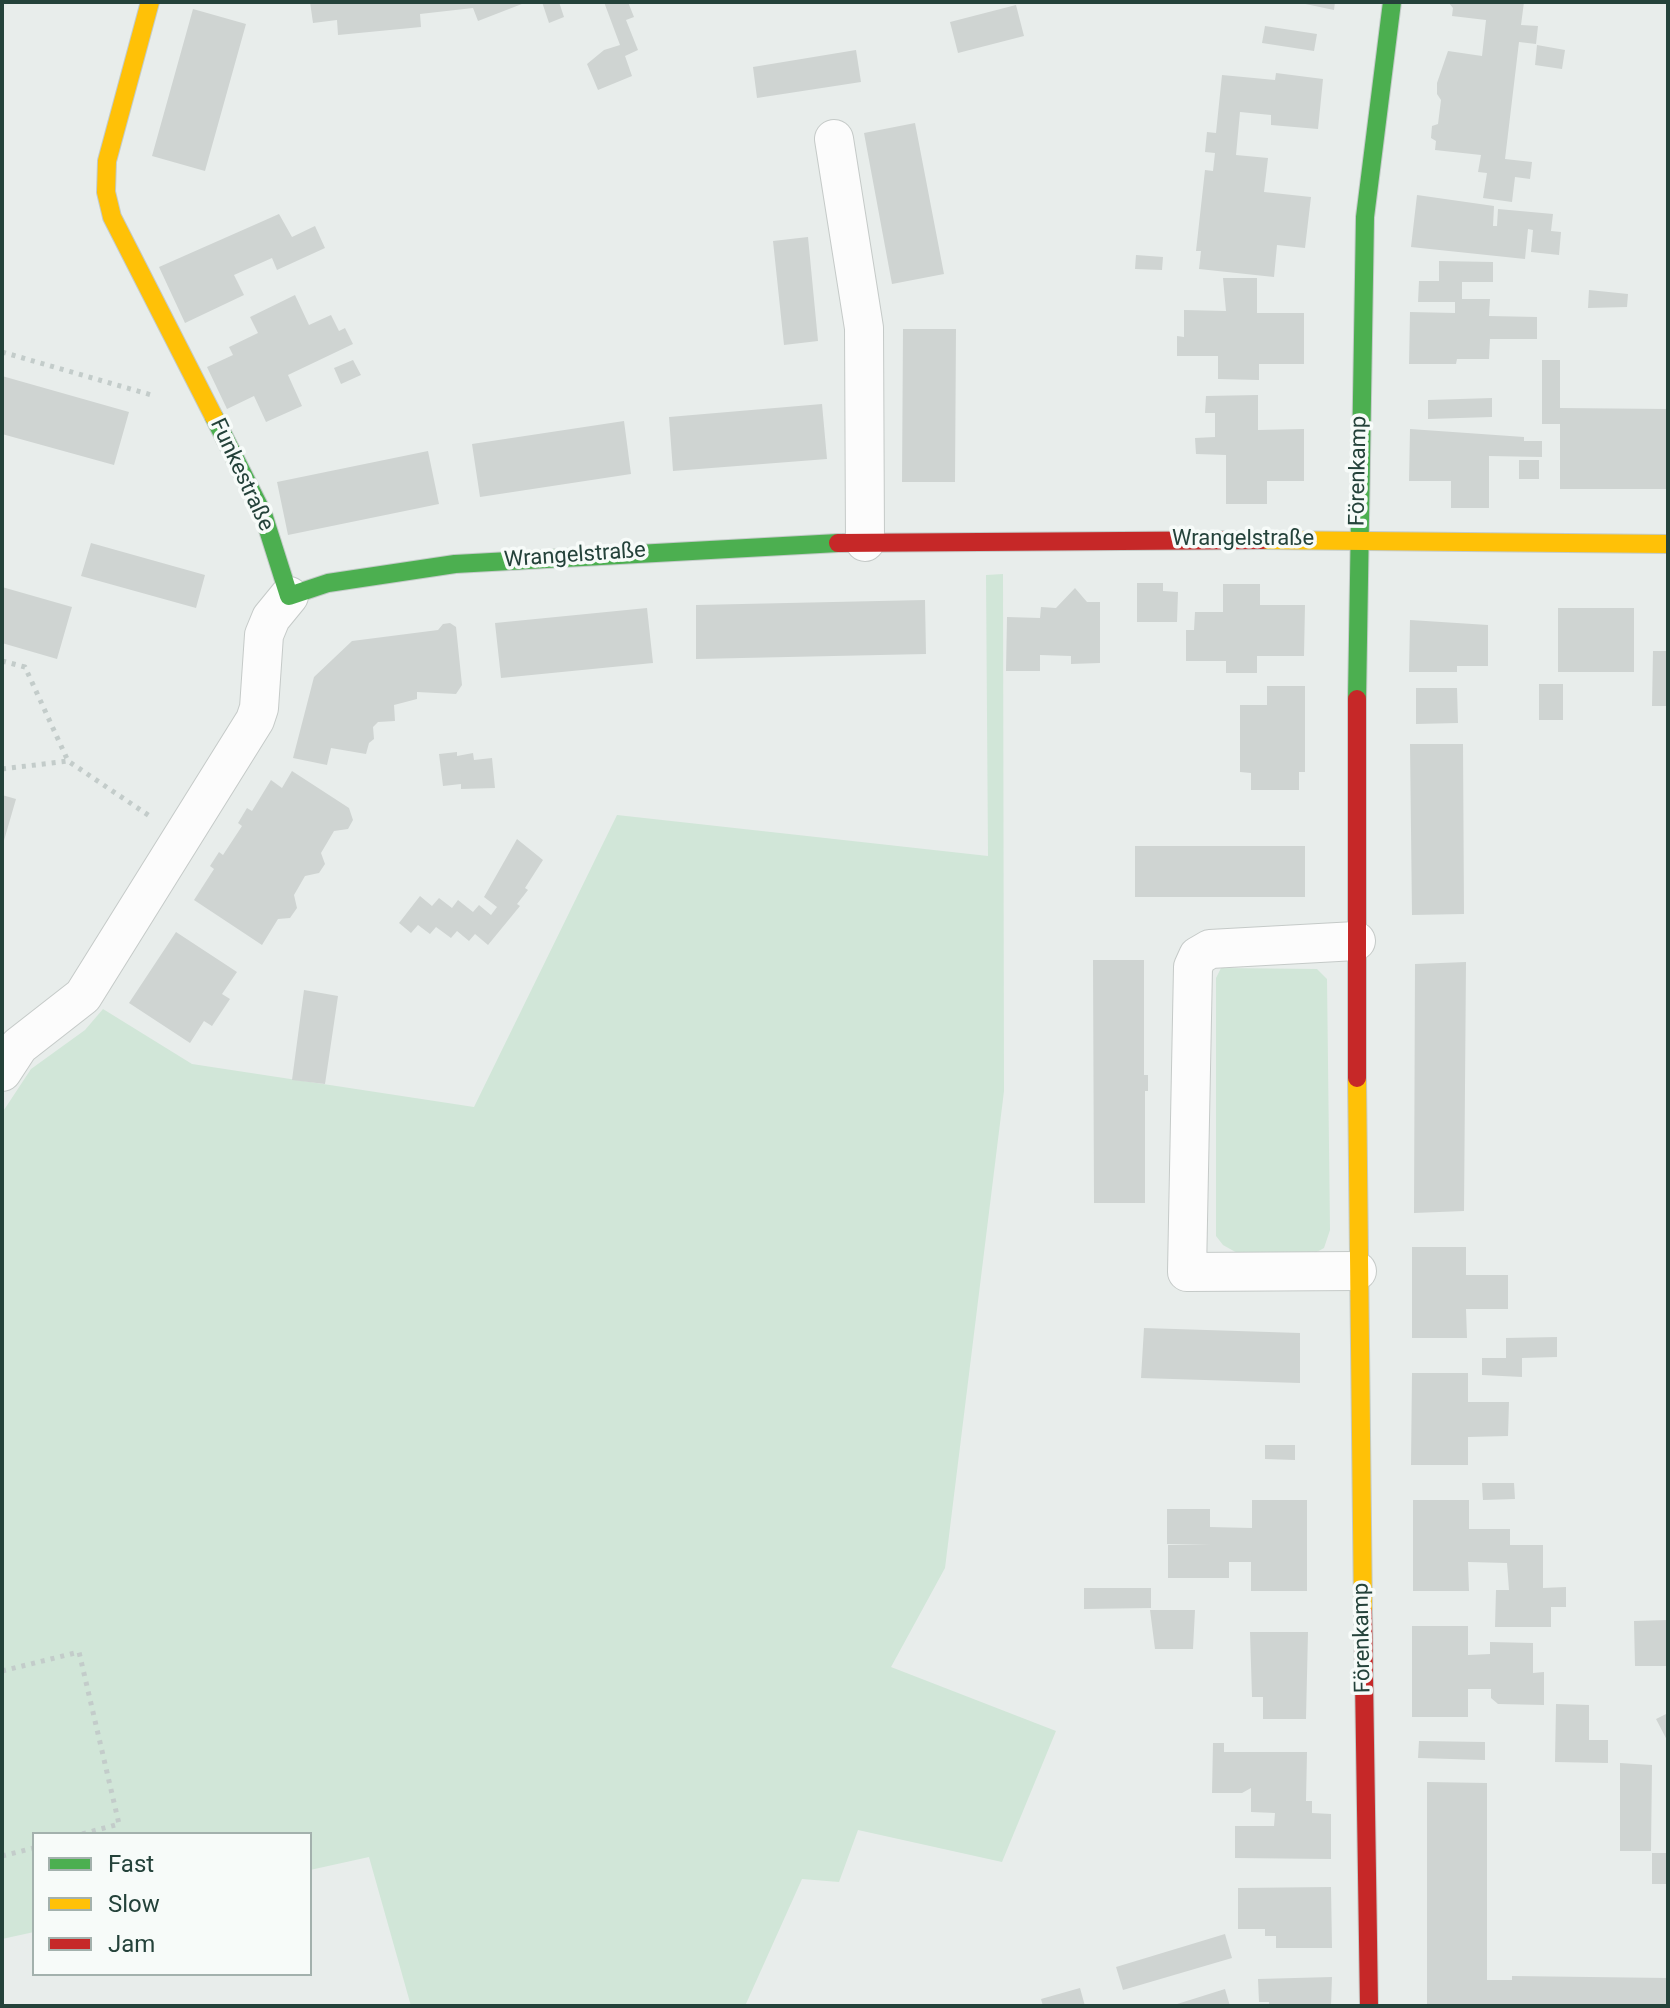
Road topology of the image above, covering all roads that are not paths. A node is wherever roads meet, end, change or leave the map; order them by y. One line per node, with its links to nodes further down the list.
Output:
1 (150, 2): 7 (street, Funkestraße)
2 (1392, 2): 4 (street, Förenkamp)
3 (834, 139): 5 (street)
4 (1357, 539): 5 (street, Wrangelstraße); 6 (street, Wrangelstraße); 8 (street, Förenkamp)
5 (865, 542): 7 (street, Wrangelstraße)
6 (1668, 544)
7 (289, 596): 9 (street)
8 (1356, 941): 10 (street, Förenkamp); 10 (street)
9 (2, 1072)
10 (1357, 1271): 11 (street, Förenkamp)
11 (1369, 2006)

